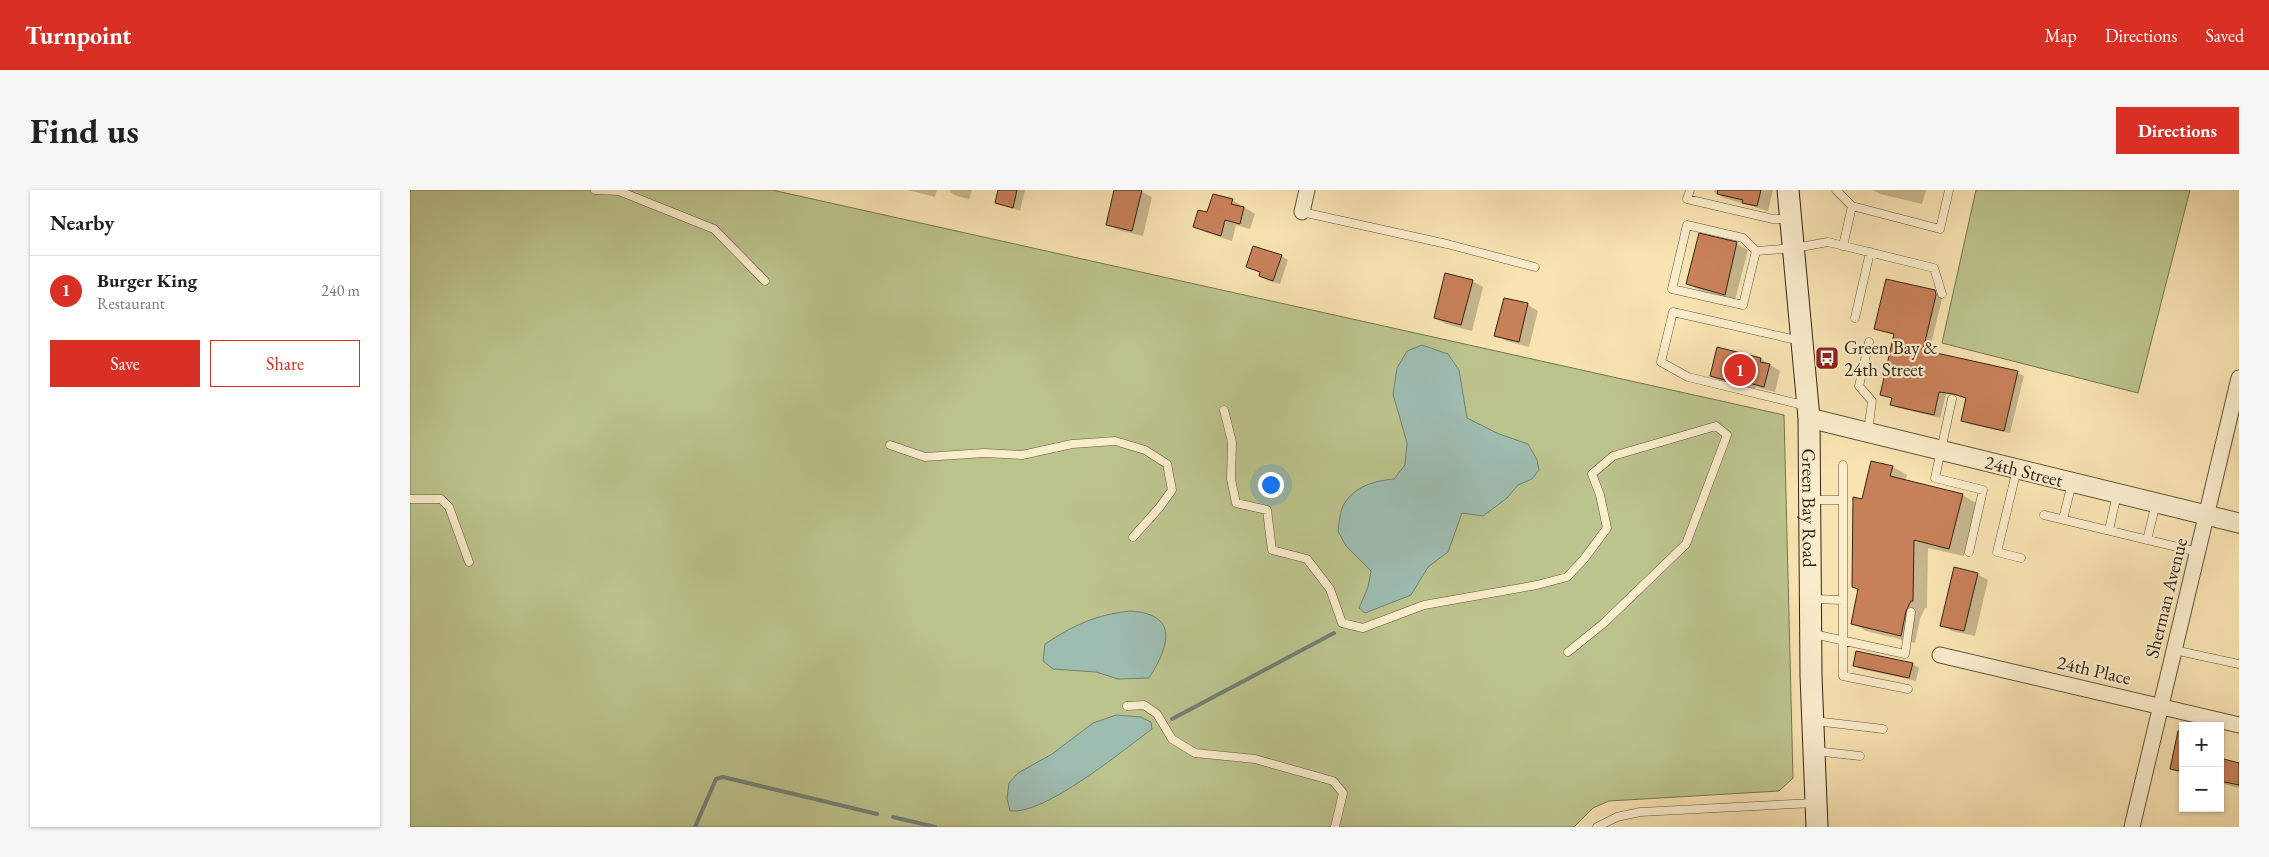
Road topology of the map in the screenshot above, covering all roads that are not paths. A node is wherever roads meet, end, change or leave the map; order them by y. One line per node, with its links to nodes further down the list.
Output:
1 (595, 190): 15 (lane)
2 (1307, 190): 8 (street)
3 (1690, 190): 9 (lane)
4 (1788, 190): 9 (main road, Green Bay Road)
5 (1836, 190): 7 (lane)
6 (1948, 190): 7 (lane)
7 (1852, 206): 10 (lane)
8 (1302, 212): 14 (lane)
9 (1791, 219): 11 (main road, Green Bay Road)
10 (1843, 246): 11 (lane); 13 (lane)
11 (1795, 248): 12 (lane); 18 (main road, Green Bay Road)
12 (1756, 251): 12 (lane)
13 (1870, 252): 16 (lane); 17 (lane)
14 (1535, 267)
15 (765, 281)
16 (1942, 294)
17 (1855, 318)
18 (1803, 342): 23 (main road, Green Bay Road); 23 (lane)
19 (1869, 342): 24 (lane)
20 (2239, 378): 36 (street, Sherman Avenue)
21 (1952, 398): 26 (lane)
22 (1224, 410): 52 (lane)
23 (1809, 412): 24 (street, 24th Street); 32 (main road, Green Bay Road)
24 (1868, 432): 26 (street, 24th Street)
25 (890, 445): 40 (lane)
26 (1941, 450): 28 (street, 24th Street); 42 (lane)
27 (1843, 465): 33 (lane)
28 (2017, 469): 29 (street, 24th Street); 44 (lane)
29 (2072, 483): 30 (street, 24th Street); 37 (lane)
30 (2118, 494): 34 (street, 24th Street); 39 (lane)
31 (410, 499): 45 (lane)
32 (1810, 500): 33 (lane); 46 (main road, Green Bay Road)
33 (1843, 500): 47 (lane)
34 (2156, 503): 36 (street, 24th Street); 41 (lane)
35 (2044, 515): 37 (lane)
36 (2206, 515): 38 (street, 24th Street); 43 (street, Sherman Avenue)
37 (2063, 520): 39 (lane)
38 (2239, 523)
39 (2109, 530): 41 (lane)
40 (1133, 537)
41 (2147, 540): 43 (lane)
42 (1969, 552)
43 (2198, 552): 51 (street, Sherman Avenue)
44 (2021, 558)
45 (469, 562)
46 (1811, 599): 47 (lane); 49 (main road, Green Bay Road)
47 (1843, 600): 50 (lane)
48 (1911, 612): 50 (lane)
49 (1811, 634): 50 (lane); 58 (main road, Green Bay Road)
50 (1843, 641): 55 (lane)
51 (2174, 650): 54 (lane); 57 (street, Sherman Avenue)
52 (1568, 652)
53 (1940, 655): 57 (street, 24th Place)
54 (2239, 664)
55 (1908, 689)
56 (1128, 706): 64 (lane)
57 (2160, 706): 59 (street, 24th Place); 67 (street, Sherman Avenue)
58 (1813, 721): 60 (lane); 61 (main road, Green Bay Road)
59 (2239, 725)
60 (1883, 729)
61 (1814, 751): 62 (lane); 63 (main road, Green Bay Road)
62 (1860, 756)
63 (1816, 803): 65 (lane); 66 (main road, Green Bay Road)
64 (1335, 827)
65 (1597, 827)
66 (1817, 827)
67 (2132, 827)

